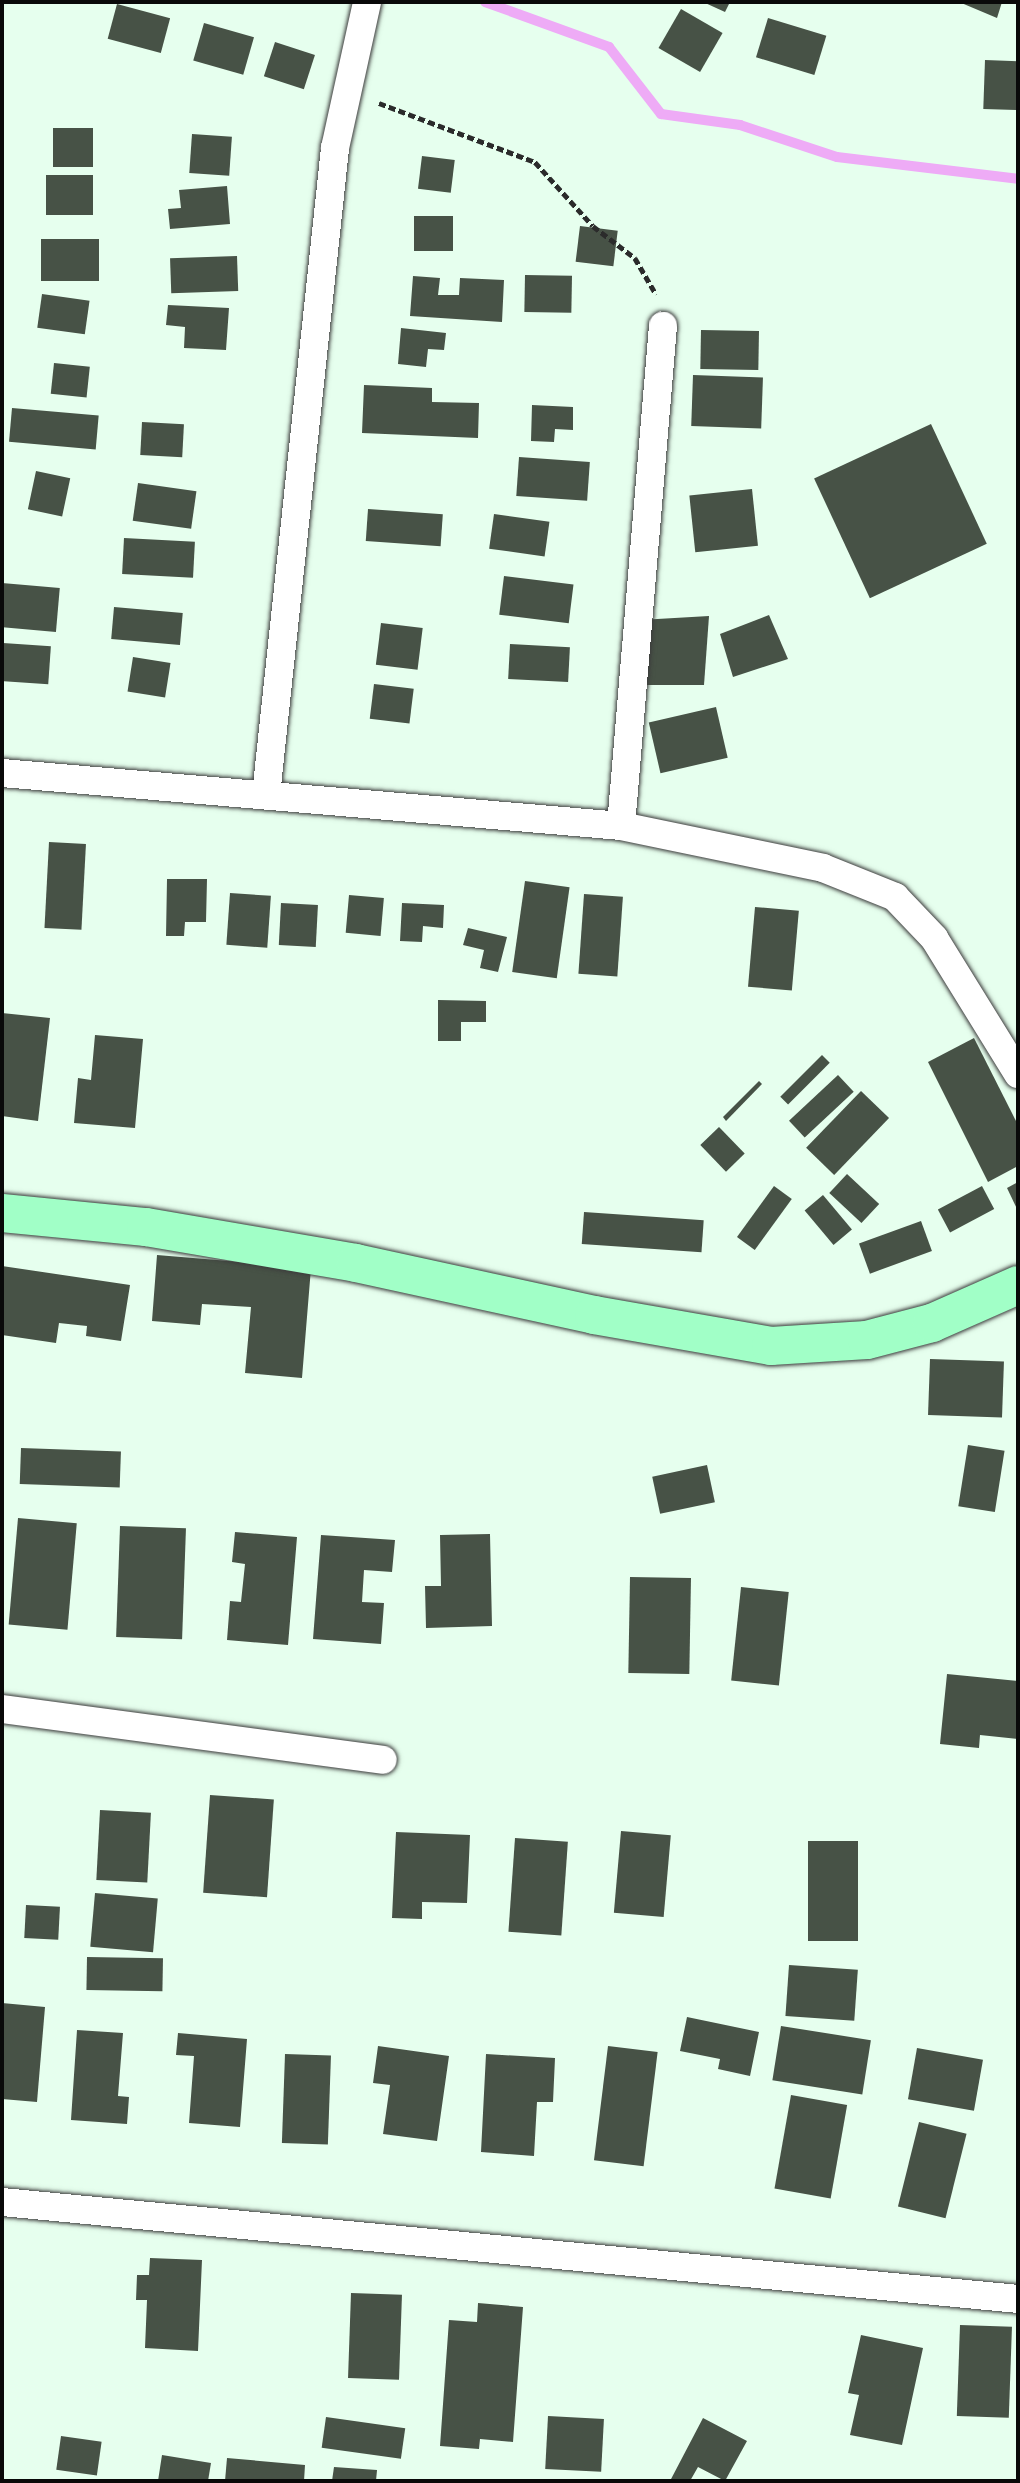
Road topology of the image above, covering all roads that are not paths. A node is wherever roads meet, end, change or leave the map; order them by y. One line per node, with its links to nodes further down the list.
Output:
1 (367, 2): 4 (street)
2 (663, 326): 5 (street)
3 (2, 773): 4 (street)
4 (266, 795): 5 (street)
5 (621, 826): 6 (street)
6 (1018, 1074)
7 (2, 1213): 8 (street)
8 (1018, 1285)
9 (2, 1709): 10 (street)
10 (383, 1760)
11 (2, 2202): 12 (street)
12 (1018, 2298)

